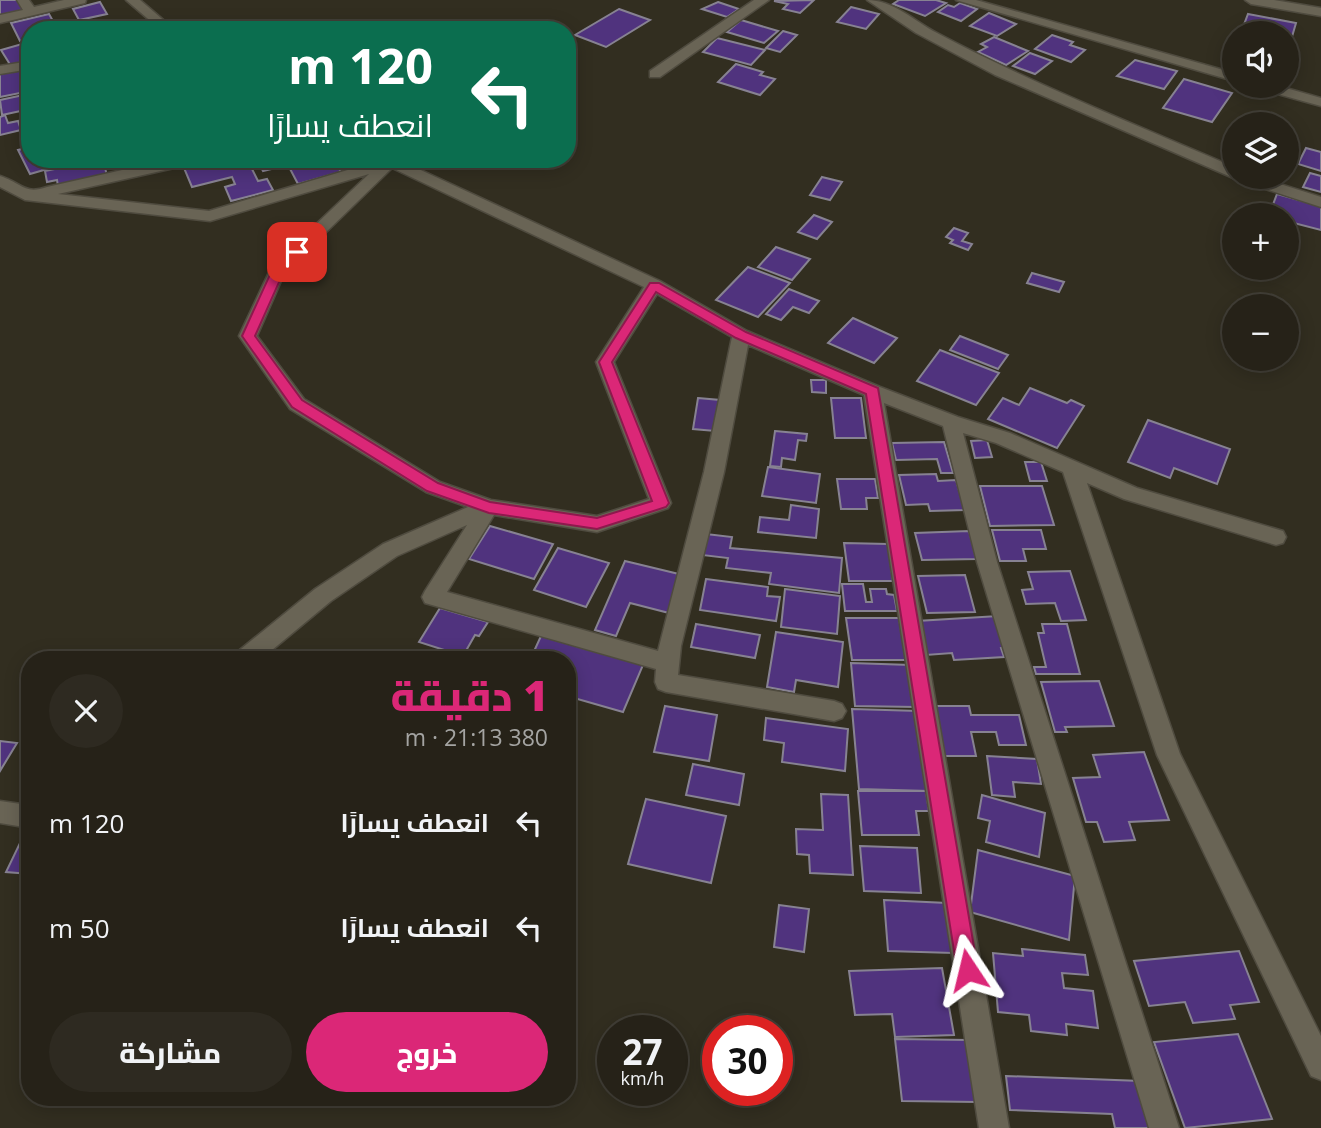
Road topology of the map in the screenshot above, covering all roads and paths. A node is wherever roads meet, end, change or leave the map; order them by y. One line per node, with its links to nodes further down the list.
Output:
1 (23, 0): 8 (street)
2 (80, 0): 8 (street)
3 (132, 0): 11 (street)
4 (763, 0): 14 (street)
5 (873, 0): 22 (street)
6 (962, 0): 15 (street)
7 (1251, 0): 9 (street)
8 (31, 12): 10 (street)
9 (1321, 12)
10 (0, 19)
11 (158, 21)
12 (21, 66): 13 (street)
13 (0, 70)
14 (655, 74)
15 (1222, 74)
16 (1299, 96): 17 (street)
17 (1321, 102)
18 (153, 168): 25 (street)
19 (364, 168): 25 (street)
20 (380, 168): 32 (street)
21 (402, 168): 27 (street)
22 (1222, 168)
23 (0, 181): 25 (street)
24 (1280, 189): 26 (street)
25 (32, 196)
26 (1321, 202)
27 (654, 285): 28 (street); 32 (street)
28 (741, 335): 29 (street); 35 (street)
29 (873, 391): 30 (street); 40 (street)
30 (951, 422): 31 (street); 41 (street)
31 (1072, 469): 33 (street); 39 (street)
32 (489, 507): 34 (street); 35 (street)
33 (1276, 537)
34 (255, 651)
35 (668, 663): 36 (street)
36 (834, 711)
37 (0, 812): 38 (street)
38 (21, 816)
39 (1321, 1066)
40 (994, 1128)
41 (1164, 1128)

